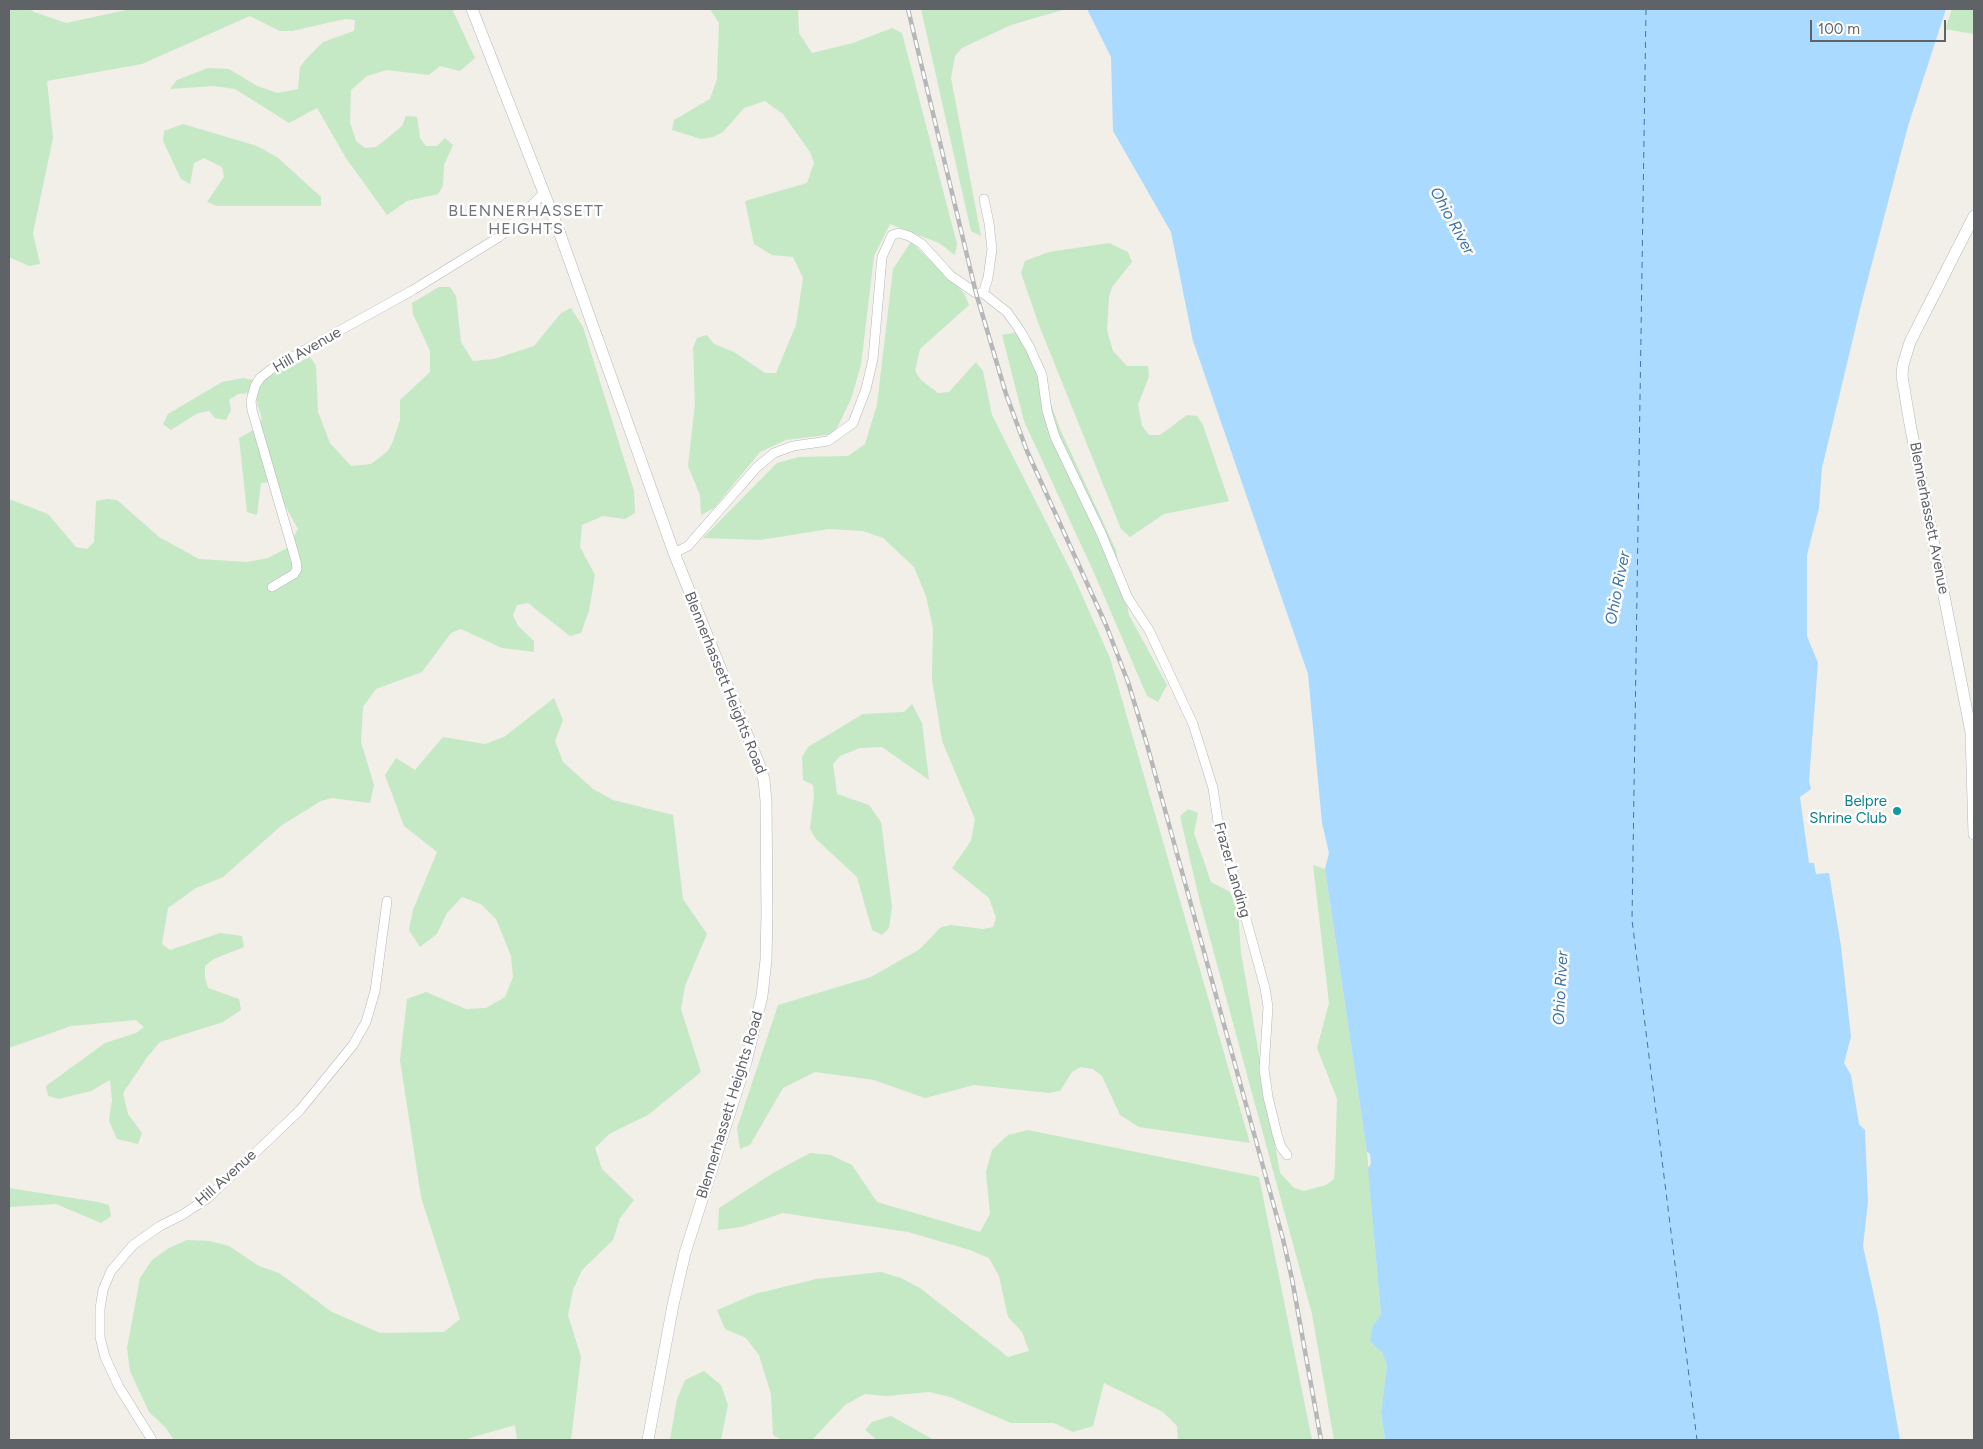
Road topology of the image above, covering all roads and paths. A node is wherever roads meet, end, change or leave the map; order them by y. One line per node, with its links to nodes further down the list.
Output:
1 (472, 9): 2 (street, Blennerhassett Heights Road)
2 (544, 194): 6 (street, Blennerhassett Heights Road); 7 (street, Hill Avenue)
3 (984, 199): 5 (street)
4 (1974, 216): 8 (street, Blennerhassett Avenue)
5 (982, 293): 6 (street, Frazer Landing); 10 (street, Frazer Landing)
6 (674, 553): 12 (street, Blennerhassett Heights Road)
7 (272, 587)
8 (1974, 834)
9 (387, 901): 11 (street, Hill Avenue)
10 (1287, 1155)
11 (152, 1440)
12 (648, 1440)

